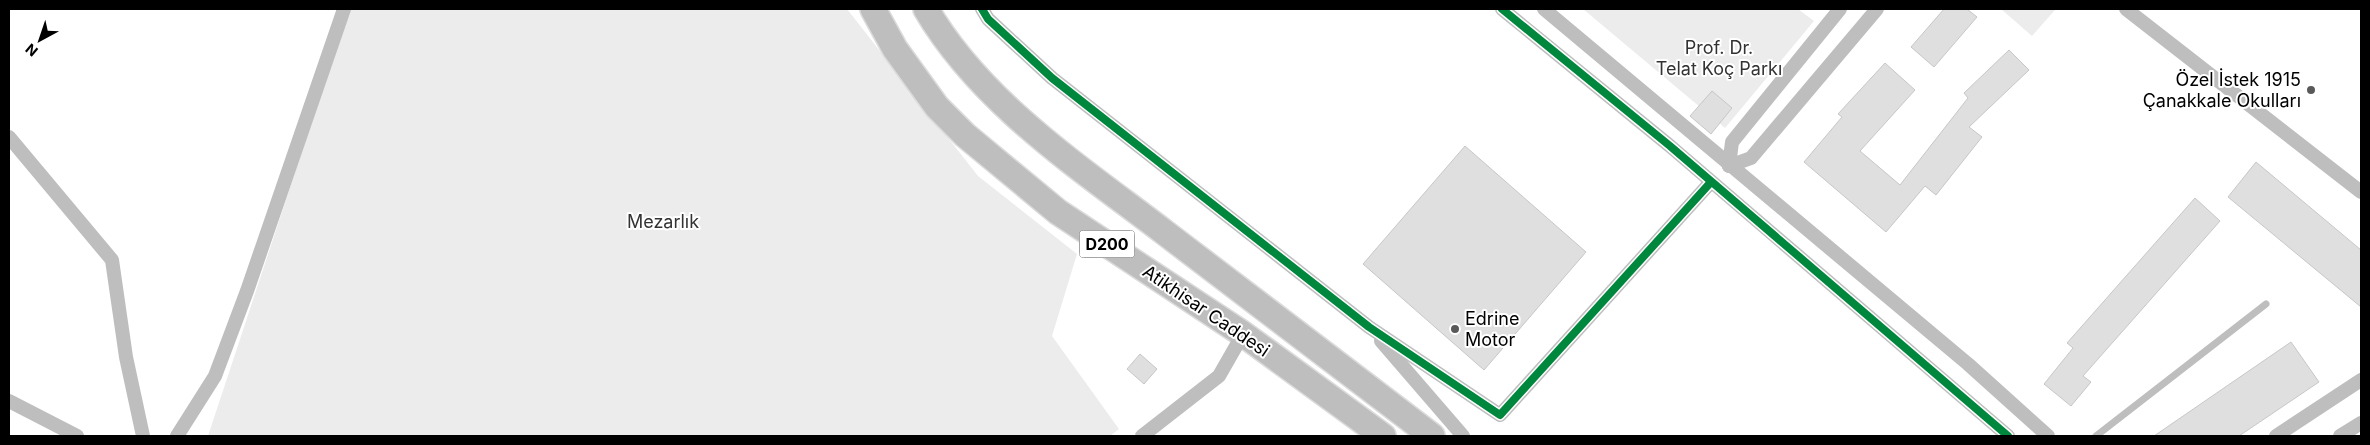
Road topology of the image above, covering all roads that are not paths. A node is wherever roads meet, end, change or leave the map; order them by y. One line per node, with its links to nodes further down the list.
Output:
1 (344, 9): 23 (street)
2 (872, 9): 16 (highway, Atikhisar Caddesi / D200)
3 (926, 9): 25 (highway, Atikhisar Caddesi / D200)
4 (982, 9): 15 (street)
5 (1502, 9): 12 (street)
6 (1544, 9): 11 (street)
7 (1877, 9): 11 (street)
8 (2126, 9): 13 (street)
9 (1836, 10): 11 (street)
10 (9, 137): 22 (street)
11 (1729, 166): 28 (street)
12 (1711, 182): 15 (street); 27 (street)
13 (2361, 192)
14 (2266, 304): 29 (lane)
15 (1369, 327): 26 (street)
16 (1243, 334): 20 (highway, Atikhisar Caddesi / D200); 24 (street)
17 (2361, 380): 30 (street)
18 (9, 401): 21 (street)
19 (2361, 423): 31 (street)
20 (1371, 433)
21 (77, 436)
22 (143, 436)
23 (177, 436)
24 (1142, 436)
25 (1432, 436)
26 (1463, 436)
27 (2008, 436)
28 (2048, 436)
29 (2096, 436)
30 (2276, 436)
31 (2340, 436)

